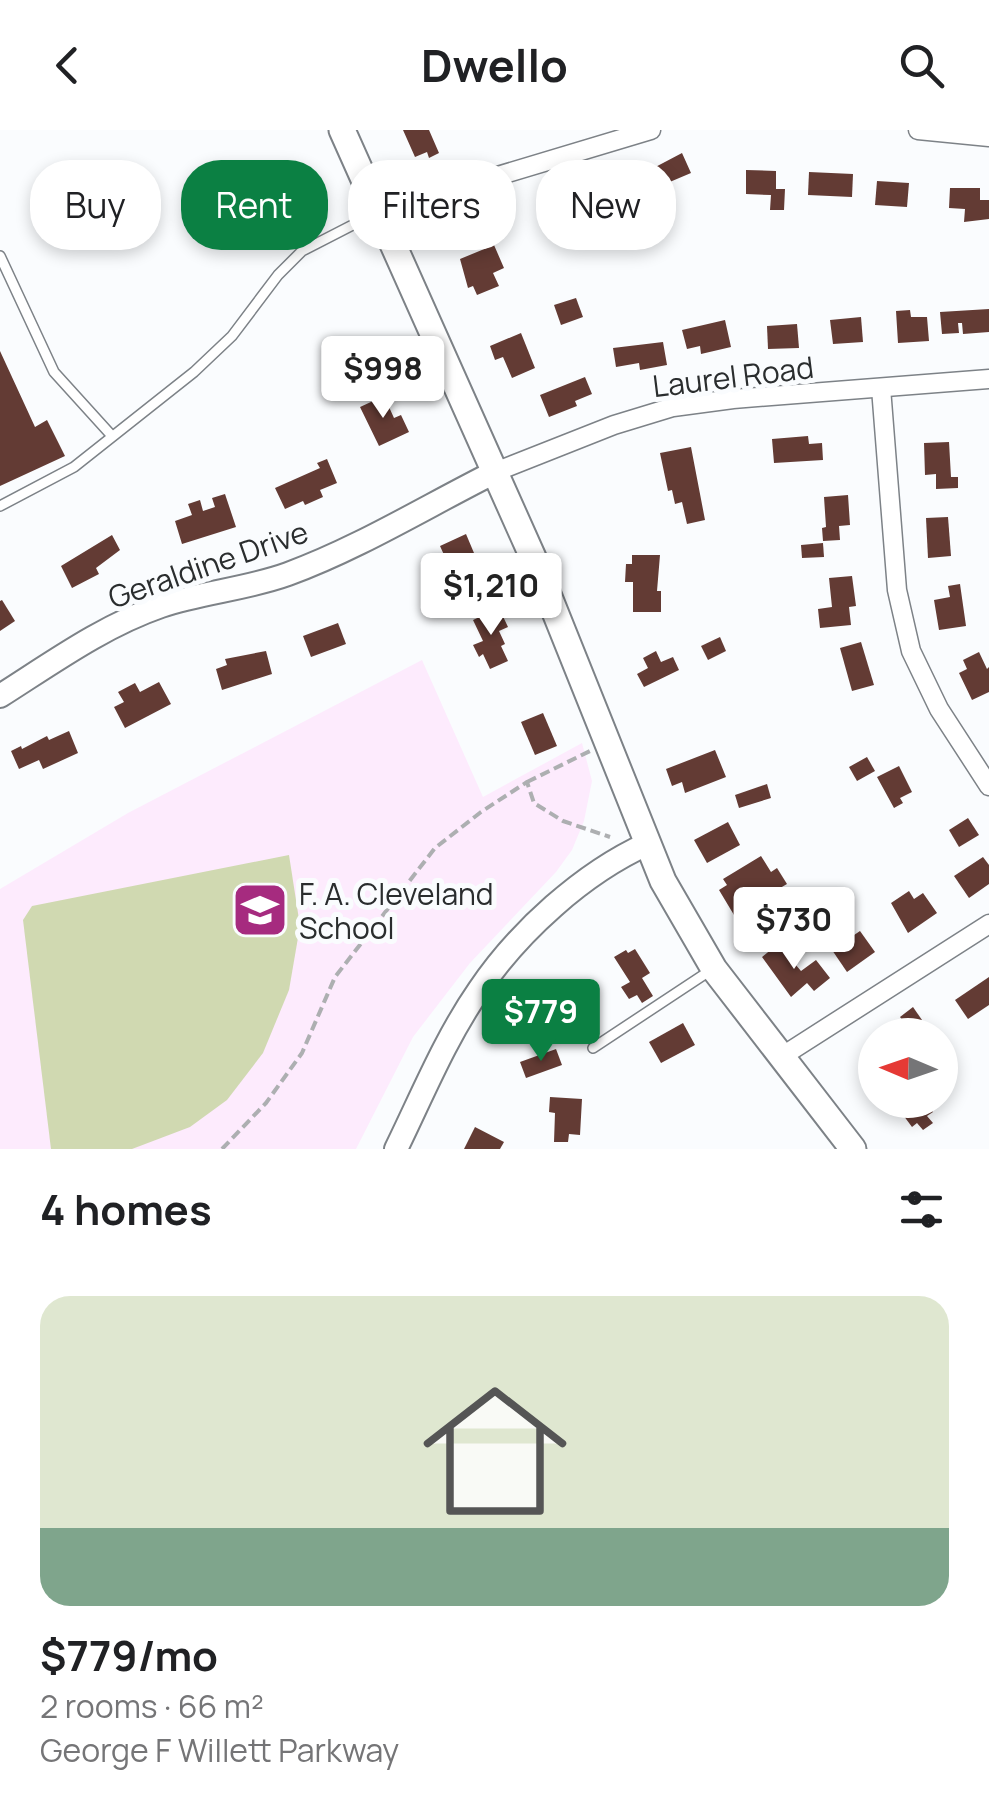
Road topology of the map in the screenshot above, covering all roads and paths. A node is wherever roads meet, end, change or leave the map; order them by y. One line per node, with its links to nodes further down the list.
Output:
1 (342, 130): 5 (main road)
2 (651, 130): 6 (street)
3 (918, 130): 4 (street)
4 (989, 137)
5 (356, 160)
6 (516, 170)
7 (348, 228): 12 (lane)
8 (398, 250): 13 (main road)
9 (0, 256): 12 (lane)
10 (989, 379): 11 (street, Laurel Road)
11 (881, 388): 13 (street, Laurel Road); 18 (street)
12 (112, 436): 14 (lane)
13 (495, 472): 15 (street, Geraldine Drive); 16 (main road)
14 (0, 506)
15 (0, 696)
16 (609, 743): 17 (path); 19 (main road)
17 (526, 782): 20 (path); 25 (path)
18 (989, 786)
19 (647, 844): 20 (street); 22 (main road)
20 (622, 857): 26 (street)
21 (989, 924): 24 (street)
22 (714, 969): 23 (lane); 24 (main road)
23 (593, 1048)
24 (781, 1057): 27 (main road)
25 (222, 1149)
26 (396, 1149)
27 (853, 1149)

